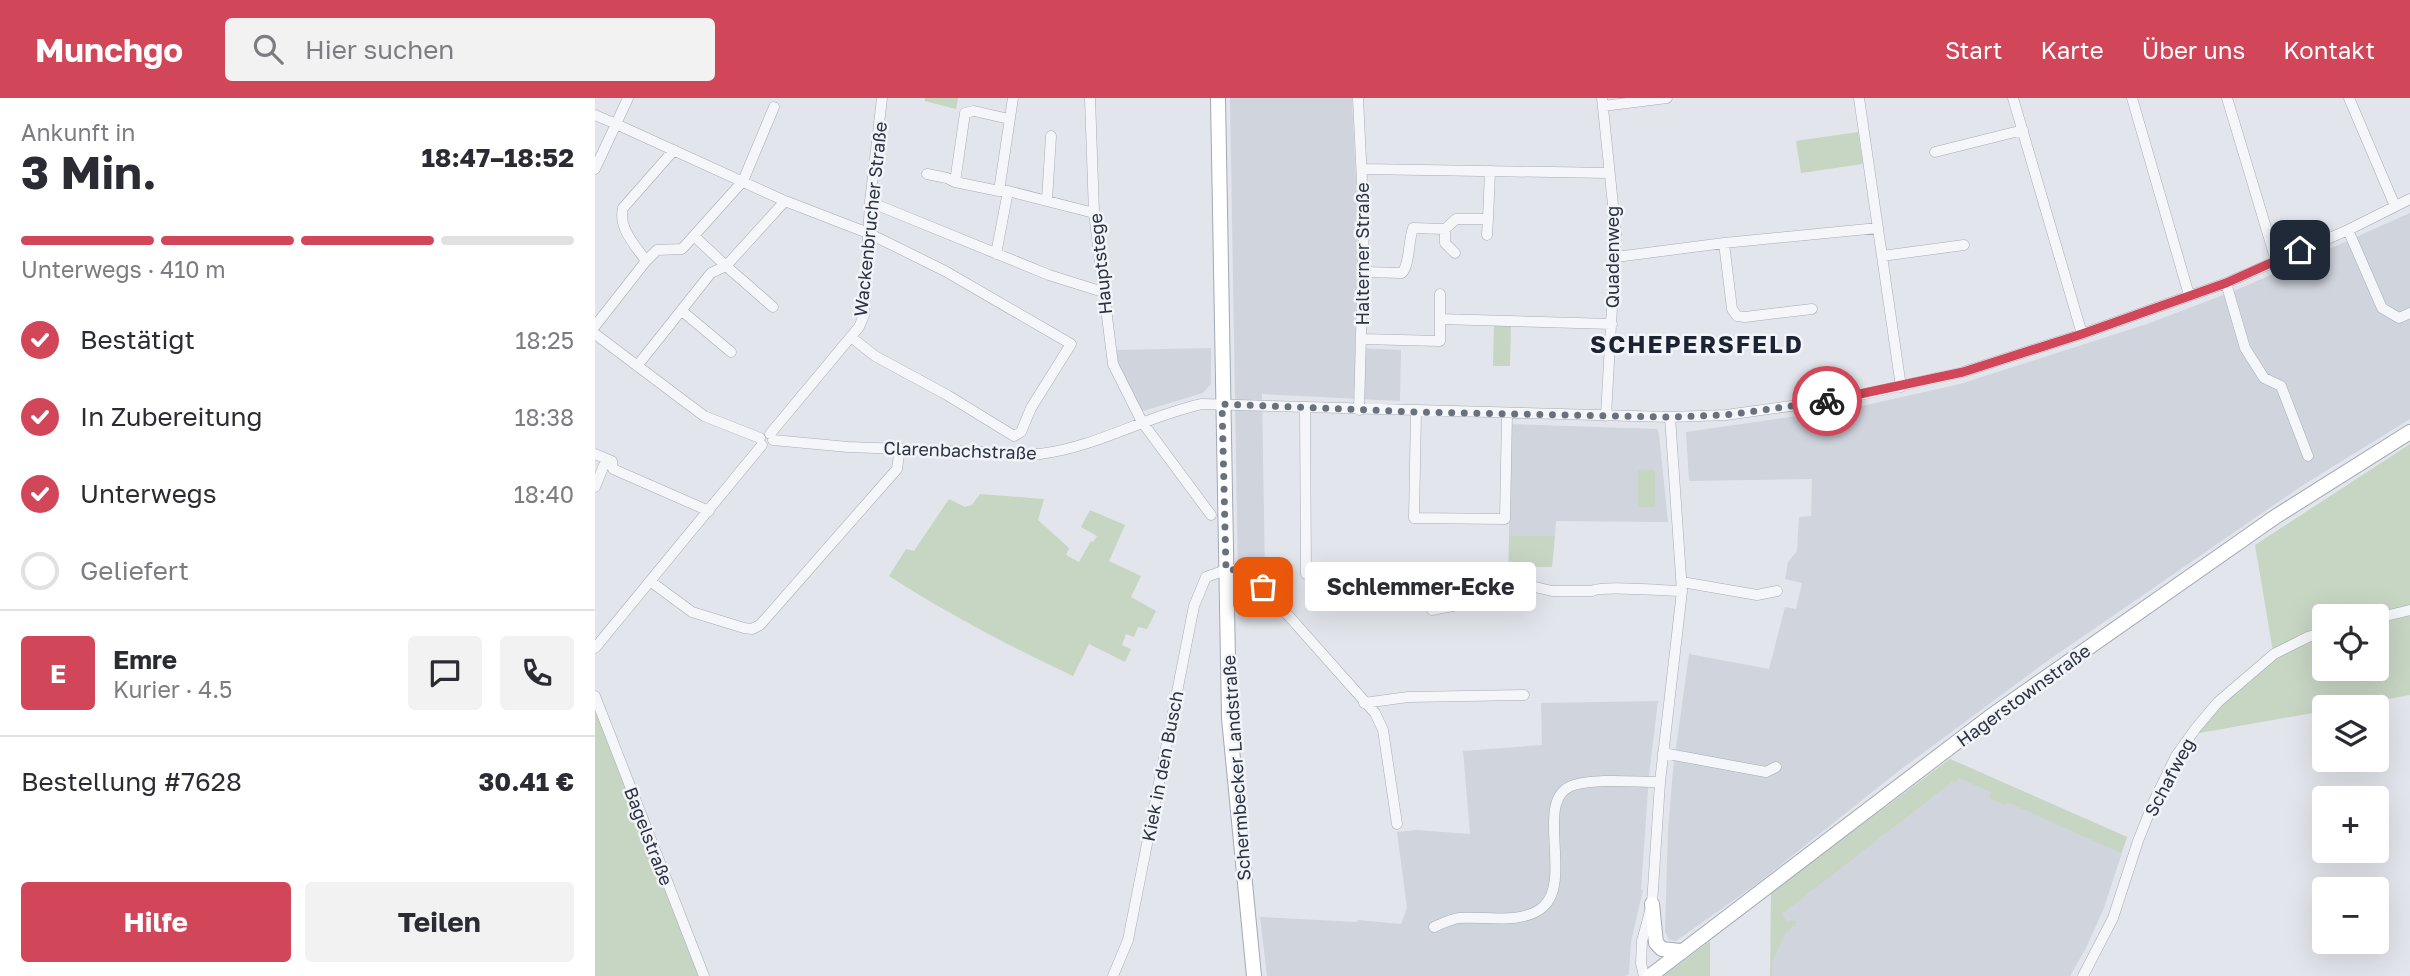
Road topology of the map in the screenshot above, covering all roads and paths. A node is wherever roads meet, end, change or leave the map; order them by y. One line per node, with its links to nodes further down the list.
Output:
1 (628, 98): 17 (street)
2 (882, 98): 33 (street, Wackenbrucher Straße)
3 (1013, 98): 16 (street)
4 (1090, 98): 35 (street, Hauptstege)
5 (1218, 98): 71 (main road, Schermbecker Landstraße)
6 (1358, 98): 23 (street, Halterner Straße)
7 (1667, 98): 13 (street)
8 (1859, 98): 37 (street)
9 (2013, 98): 18 (street)
10 (2132, 98): 56 (street)
11 (2227, 98): 50 (street)
12 (2349, 98): 34 (street)
13 (1602, 102): 25 (street, Quadenweg)
14 (774, 107): 27 (street)
15 (595, 115): 17 (street)
16 (1010, 115): 28 (street); 29 (street)
17 (616, 124): 20 (street); 22 (street)
18 (2023, 130): 21 (street); 65 (street)
19 (1051, 136): 31 (street)
20 (674, 150): 27 (street); 49 (street)
21 (1935, 152)
22 (595, 169)
23 (1363, 169): 24 (street); 52 (street, Halterner Straße)
24 (1490, 171): 25 (street); 36 (street)
25 (1609, 173): 48 (street, Quadenweg)
26 (927, 174): 28 (street)
27 (743, 181): 32 (street); 42 (street)
28 (955, 182): 29 (street)
29 (1003, 191): 31 (street); 46 (street)
30 (2410, 199): 34 (street, Clarenbachstraße)
31 (1047, 200): 35 (street)
32 (785, 201): 40 (street); 51 (street)
33 (870, 202): 40 (street, Wackenbrucher Straße); 46 (street)
34 (2395, 206): 39 (street, Clarenbachstraße)
35 (1094, 213): 54 (street, Hauptstege)
36 (1488, 219): 38 (street); 41 (street)
37 (1878, 228): 43 (street); 47 (street)
38 (1445, 229): 45 (street); 52 (street)
39 (2348, 230): 50 (street, Clarenbachstraße); 60 (street)
40 (868, 233): 66 (street, Wackenbrucher Straße); 66 (street)
41 (1487, 235)
42 (694, 236): 49 (street); 51 (street)
43 (1724, 243): 48 (street); 58 (street)
44 (1963, 246): 47 (street)
45 (1455, 253)
46 (996, 254): 54 (street)
47 (1882, 256): 70 (street)
48 (1616, 257): 62 (street, Quadenweg)
49 (646, 261): 63 (street)
50 (2276, 261): 53 (street, Clarenbachstraße)
51 (726, 266): 57 (street); 59 (street)
52 (1363, 272): 67 (street, Halterner Straße)
53 (2226, 283): 56 (street, Clarenbachstraße); 83 (street)
54 (1103, 292): 78 (street, Hauptstege)
55 (1440, 294): 61 (street)
56 (2189, 295): 65 (street, Clarenbachstraße)
57 (773, 307)
58 (1812, 309)
59 (682, 311): 68 (street); 69 (street)
60 (2410, 313)
61 (1440, 319): 62 (street); 67 (street)
62 (1612, 324): 76 (street, Quadenweg)
63 (595, 326)
64 (595, 334): 69 (street, Clarenbachstraße)
65 (2082, 334): 70 (street, Clarenbachstraße)
66 (851, 337): 80 (street, Wackenbrucher Straße)
67 (1361, 339): 73 (street, Halterner Straße)
68 (731, 352)
69 (637, 366): 80 (street, Clarenbachstraße)
70 (1901, 387): 77 (street, Clarenbachstraße)
71 (1222, 404): 72 (street, Clarenbachstraße); 78 (street, Clarenbachstraße); 88 (main road, Schermbecker Landstraße)
72 (1305, 408): 73 (street, Clarenbachstraße); 89 (street)
73 (1359, 410): 74 (street, Clarenbachstraße)
74 (1416, 412): 75 (street, Clarenbachstraße); 75 (street)
75 (1507, 414): 76 (street, Clarenbachstraße)
76 (1606, 416): 77 (street, Clarenbachstraße)
77 (1670, 417): 91 (street)
78 (1142, 422): 81 (street, Clarenbachstraße); 87 (street)
79 (2410, 432): 107 (main road, Hagerstownstraße)
80 (766, 439): 81 (street, Clarenbachstraße); 86 (street, Wackenbrucher Straße)
81 (900, 448): 90 (street)
82 (595, 454): 84 (street)
83 (2308, 456)
84 (604, 465): 85 (street); 86 (street)
85 (595, 487)
86 (709, 510): 90 (street, Wackenbrucher Straße)
87 (1211, 515)
88 (1226, 570): 100 (street); 109 (street, Kiek in den Busch); 110 (main road, Schermbecker Landstraße)
89 (1306, 574)
90 (650, 582): 97 (street, Wackenbrucher Straße)
91 (1682, 587): 92 (street); 93 (street); 101 (street)
92 (1777, 591)
93 (1432, 610)
94 (2410, 610): 95 (street)
95 (2389, 615)
96 (2312, 637): 113 (street, Schafweg)
97 (595, 648)
98 (1524, 695): 100 (street)
99 (595, 696): 108 (street, Bagelstraße)
100 (1364, 702): 104 (street)
101 (1663, 753): 102 (street); 103 (street)
102 (1776, 767)
103 (1660, 782): 105 (street); 106 (street)
104 (1397, 824)
105 (1652, 904): 107 (main road); 111 (street)
106 (1434, 927)
107 (1681, 951): 112 (main road, Hagerstownstraße)
108 (704, 976)
109 (1113, 976)
110 (1254, 976)
111 (1644, 976)
112 (1650, 976)
113 (2083, 976)

